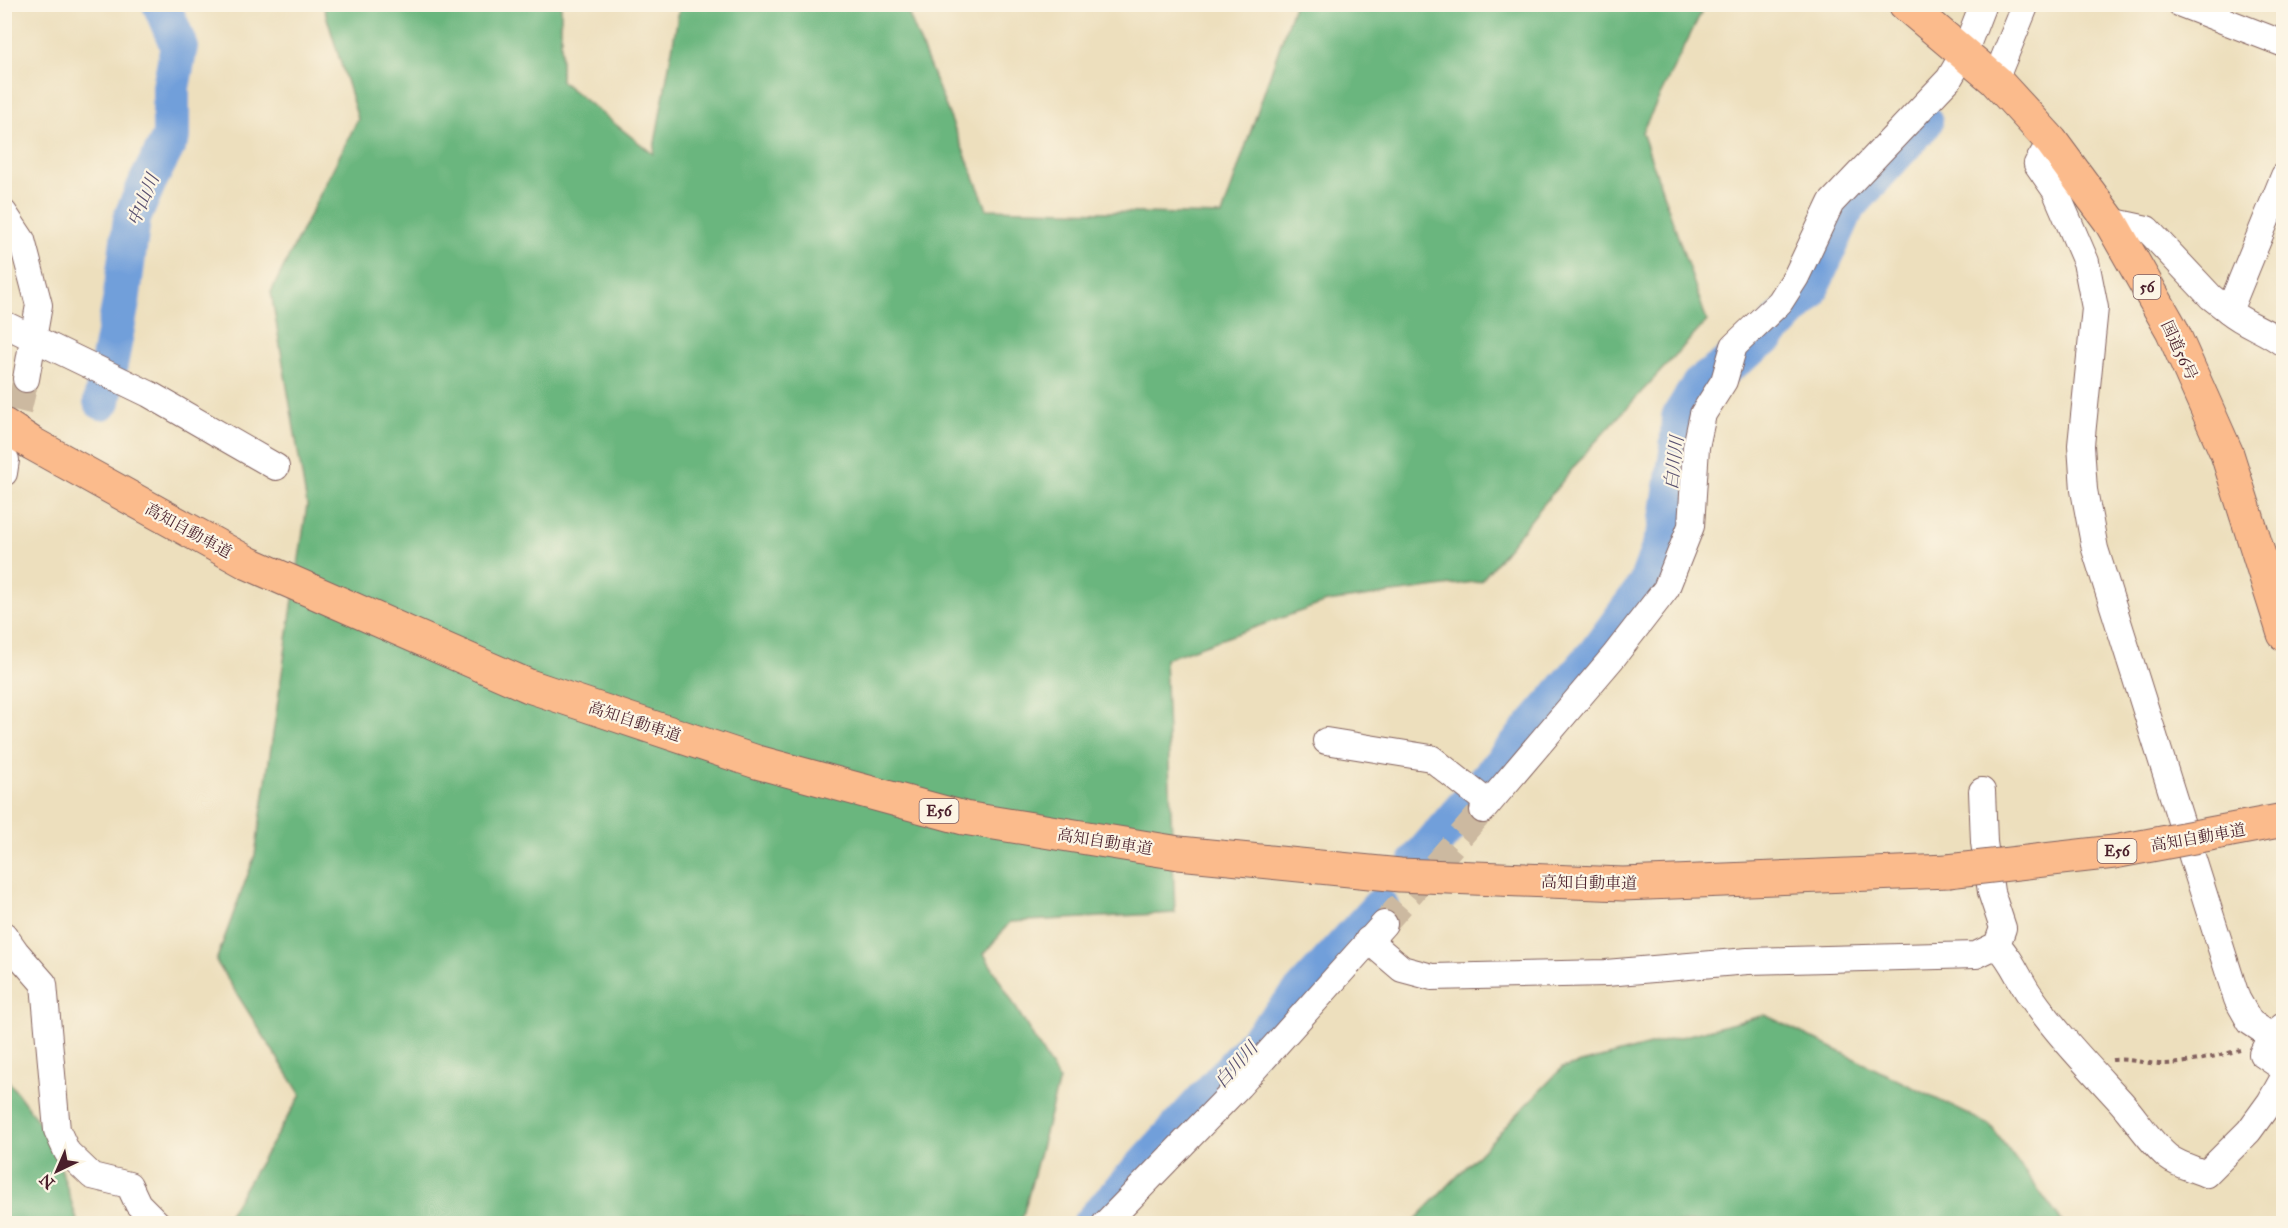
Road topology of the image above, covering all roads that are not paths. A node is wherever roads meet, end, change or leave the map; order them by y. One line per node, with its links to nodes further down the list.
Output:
1 (1905, 4): 6 (highway, 国道56号 / 56)
2 (1983, 4): 6 (street)
3 (2025, 4): 7 (street)
4 (2181, 4): 5 (street)
5 (2283, 44)
6 (1964, 53): 7 (highway, 国道56号 / 56); 20 (street)
7 (1995, 80): 8 (highway, 国道56号 / 56)
8 (2051, 141): 11 (highway, 国道56号 / 56); 25 (street)
9 (2283, 176): 12 (street)
10 (4, 213): 14 (street)
11 (2110, 221): 12 (street); 19 (highway, 国道56号 / 56)
12 (2229, 311): 15 (street)
13 (4, 324): 14 (street)
14 (34, 338): 16 (street); 18 (street)
15 (2283, 344)
16 (26, 379)
17 (4, 426): 22 (highway, 高知自動車道 / E56, bridge)
18 (276, 467)
19 (2283, 634)
20 (1326, 741)
21 (1982, 791): 24 (street)
22 (2283, 820)
23 (4, 935): 28 (street)
24 (1997, 945): 27 (street); 29 (street)
25 (2272, 1038): 26 (street)
26 (2283, 1069)
27 (2283, 1077)
28 (158, 1224)
29 (1105, 1224)

